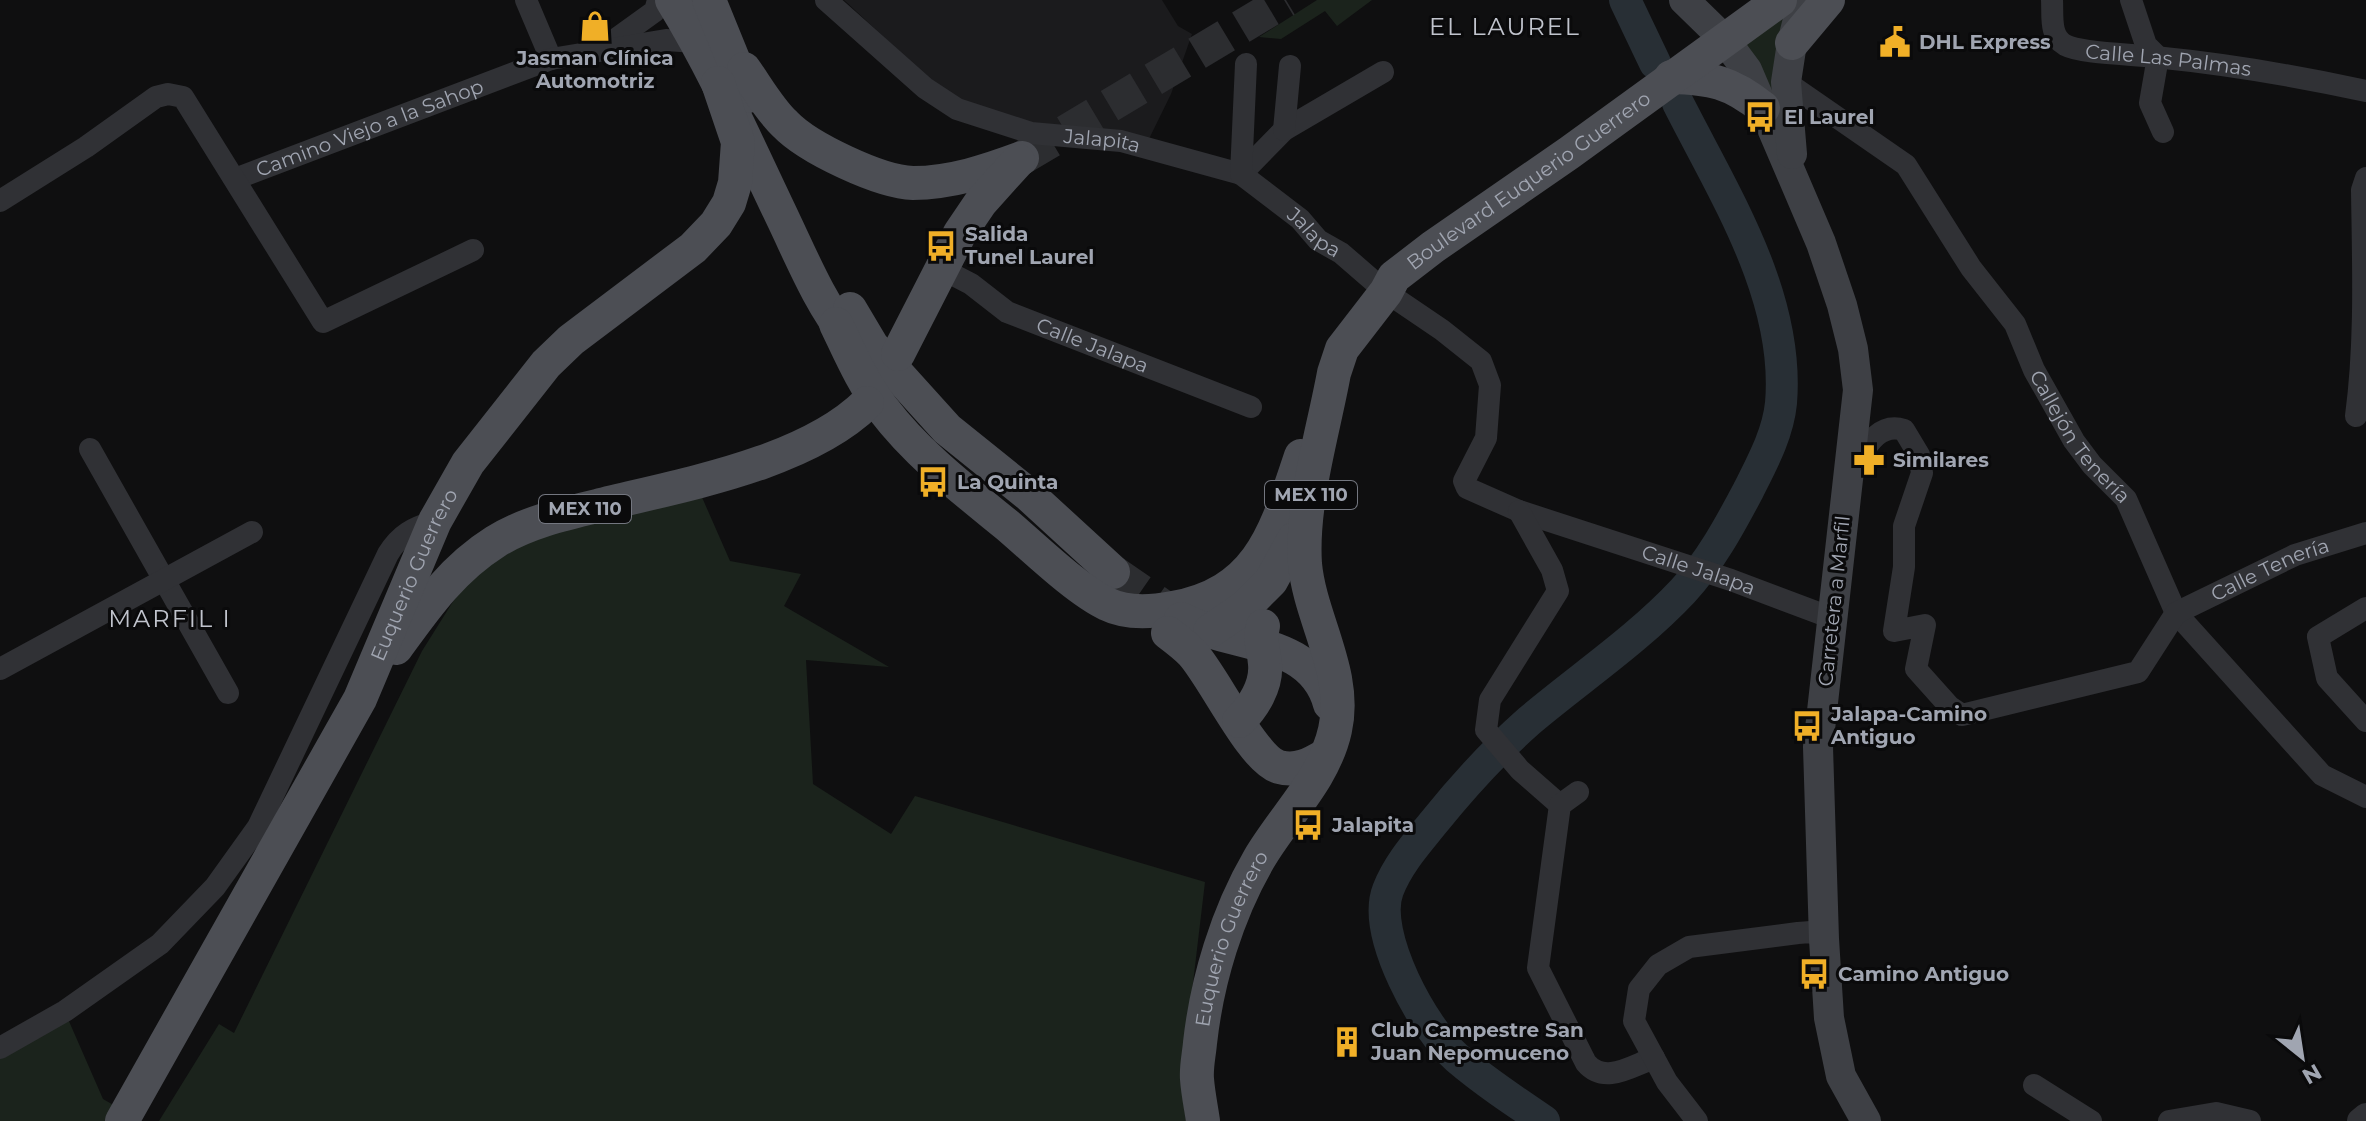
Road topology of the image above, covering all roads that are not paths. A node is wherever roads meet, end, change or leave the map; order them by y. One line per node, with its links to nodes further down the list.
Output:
1 (526, 0): 17 (street)
2 (658, 0): 15 (street, Camino Viejo a la Sahop)
3 (672, 0): 13 (main road, MEX 110)
4 (709, 0): 13 (main road, MEX 110)
5 (826, 0): 28 (street, Jalapita)
6 (1684, 0): 12 (main road, Carretera a Marfil)
7 (1780, 0): 12 (main road, MEX 110)
8 (1803, 0): 14 (main road, Carretera a Marfil)
9 (1828, 0): 14 (main road)
10 (2052, 0): 16 (street, Calle Las Palmas)
11 (2131, 0): 16 (street)
12 (1724, 39): 21 (main road, Boulevard Euquerio Guerrero / MEX 110); 25 (main road, Carretera a Marfil)
13 (711, 43): 15 (street, Camino Viejo a la Sahop); 23 (main road, MEX 110); 34 (main road); 36 (main road, MEX 110)
14 (1792, 43): 22 (main road, Carretera a Marfil)
15 (597, 52): 17 (street, Camino Viejo a la Sahop)
16 (2158, 57): 24 (street, Calle Las Palmas); 27 (street)
17 (551, 59): 30 (street, Camino Viejo a la Sahop)
18 (1246, 64): 28 (street)
19 (1290, 66): 26 (street)
20 (1383, 72): 26 (street)
21 (1671, 77): 25 (main road); 35 (main road, Boulevard Euquerio Guerrero / MEX 110)
22 (1786, 82): 31 (main road, Carretera a Marfil); 51 (street, Callejón Tenería)
23 (718, 83): 36 (main road, MEX 110); 45 (main road, Euquerio Guerrero / MEX 110)
24 (2366, 91)
25 (1763, 108): 31 (main road, Carretera a Marfil)
26 (1284, 130): 28 (street)
27 (2163, 132)
28 (1241, 174): 35 (street, Jalapa)
29 (2366, 178): 40 (street)
30 (235, 179): 32 (street); 33 (street)
31 (1794, 180): 42 (main road, Carretera a Marfil)
32 (0, 201)
33 (473, 250)
34 (942, 269): 37 (main road); 39 (street, Calle Jalapa)
35 (1386, 285): 36 (main road); 43 (street, Jalapa); 44 (main road, Boulevard Euquerio Guerrero / MEX 110)
36 (836, 324)
37 (898, 354)
38 (867, 403): 57 (main road, MEX 110)
39 (1251, 407)
40 (2356, 416)
41 (90, 449): 48 (street)
42 (1849, 471): 51 (street); 52 (main road, Carretera a Marfil)
43 (1519, 511): 52 (street, Calle Jalapa); 64 (street)
44 (1308, 514): 49 (main road); 60 (main road, Boulevard Euquerio Guerrero / MEX 110)
45 (435, 521): 57 (main road, Euquerio Guerrero / MEX 110); 63 (street)
46 (252, 532): 48 (street)
47 (2366, 533): 51 (street, Calle Tenería)
48 (163, 581): 55 (street); 56 (street)
49 (1271, 581): 53 (main road); 54 (main road)
50 (2366, 608): 59 (street)
51 (2176, 613): 61 (street, Callejón Tenería)
52 (1832, 618): 62 (main road, Carretera a Marfil)
53 (1186, 628): 54 (main road); 58 (main road)
54 (1259, 642): 58 (main road); 60 (main road)
55 (0, 669)
56 (228, 693)
57 (360, 699): 67 (main road, Euquerio Guerrero / MEX 110)
58 (1239, 721): 60 (main road)
59 (2366, 721)
60 (1331, 742): 68 (main road, Euquerio Guerrero / MEX 110)
61 (2366, 797)
62 (1824, 939): 64 (street); 70 (main road, Carretera a Marfil)
63 (0, 1048)
64 (1654, 1058): 69 (street)
65 (2034, 1085): 71 (street)
66 (2366, 1116): 74 (street)
67 (122, 1121)
68 (1203, 1121)
69 (1697, 1121)
70 (1866, 1121)
71 (2091, 1121)
72 (2169, 1121): 73 (street)
73 (2250, 1121)
74 (2360, 1121)

